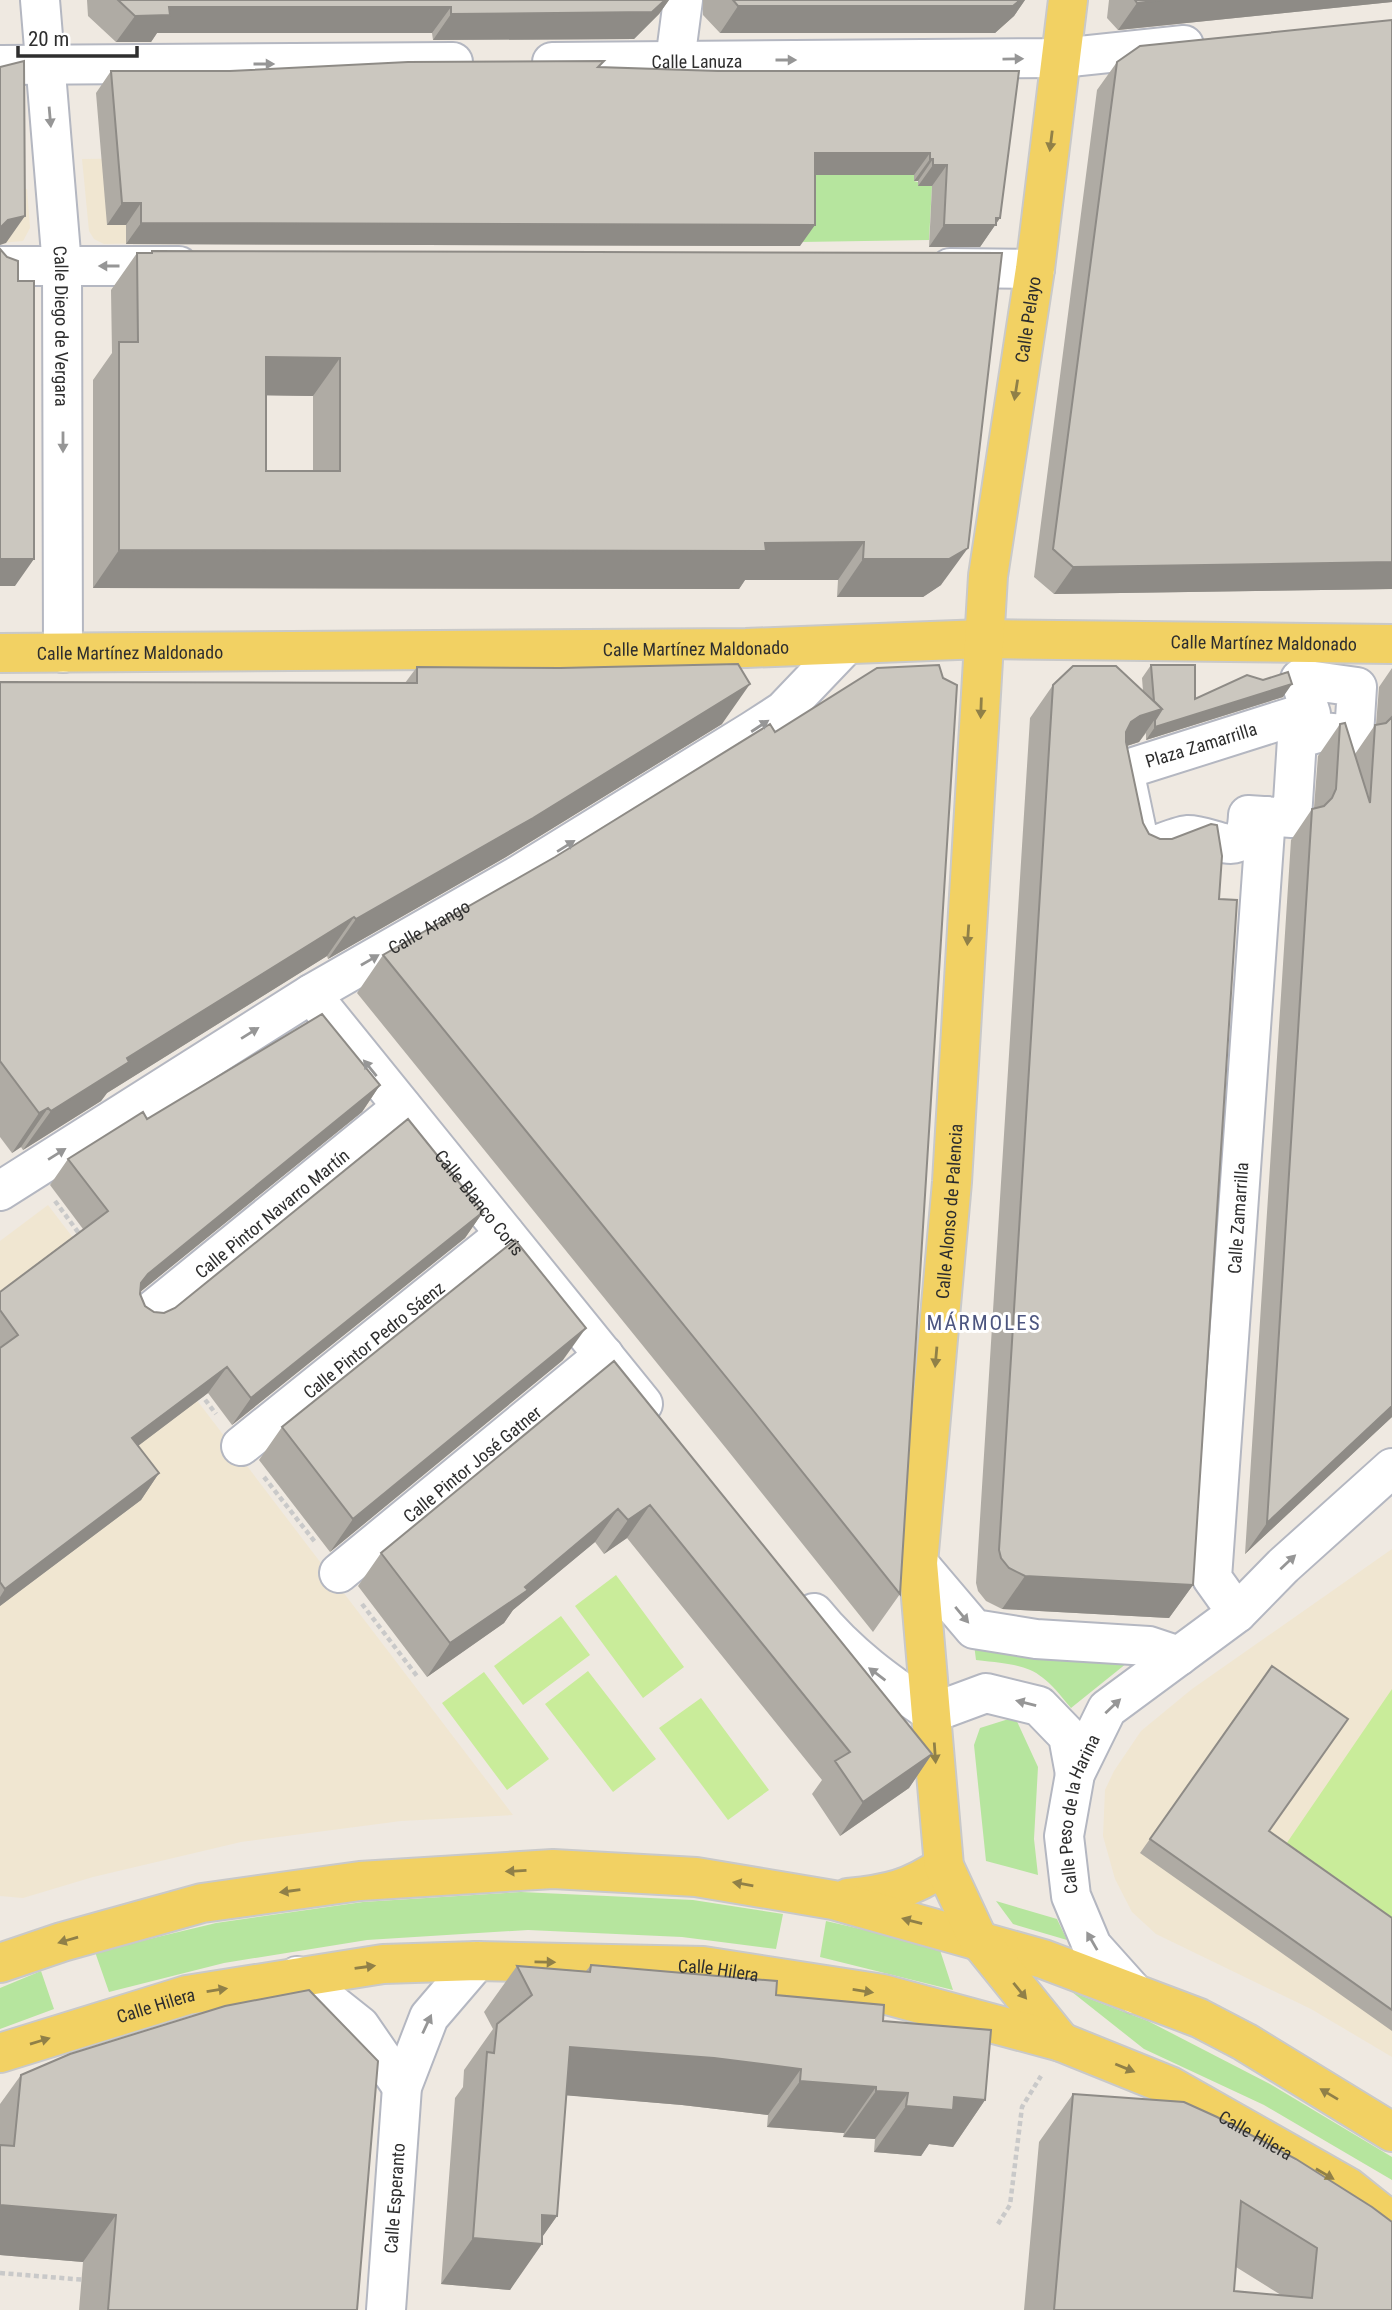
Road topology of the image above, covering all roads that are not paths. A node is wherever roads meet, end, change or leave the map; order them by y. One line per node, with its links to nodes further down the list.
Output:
1 (40, 0): 10 (street, Calle Diego de Vergara)
2 (683, 0): 6 (street)
3 (1068, 0): 5 (main road, Calle Pelayo)
4 (1217, 42): 5 (street, Calle Lanuza)
5 (1061, 58): 6 (street, Calle Lanuza, one-way to 5); 15 (main road, Calle Pelayo, one-way to 15)
6 (675, 61): 8 (street, Calle Lanuza)
7 (481, 62): 10 (street, one-way to 7)
8 (523, 62)
9 (0, 65): 10 (street)
10 (45, 65): 12 (street, Calle Diego de Vergara, one-way to 12)
11 (0, 266): 12 (street)
12 (62, 266): 13 (street, one-way to 12); 20 (street, Calle Diego de Vergara, one-way to 20)
13 (216, 266)
14 (914, 268): 15 (street)
15 (1035, 269): 16 (main road, Calle Pelayo, one-way to 16)
16 (983, 639): 17 (main road, Calle Martínez Maldonado); 18 (main road, Calle Martínez Maldonado); 31 (main road, Calle Alonso de Palencia, one-way to 31)
17 (1392, 644)
18 (846, 645): 20 (main road, Calle Martínez Maldonado); 22 (street, Calle Arango, one-way to 18)
19 (0, 653): 20 (main road, Calle Martínez Maldonado)
20 (63, 653)
21 (1266, 816): 21 (street, Plaza Zamarrilla); 34 (street, Calle Zamarrilla)
22 (310, 994): 23 (street, Calle Blanco Coris, one-way to 22); 24 (street, Calle Arango, one-way to 22)
23 (402, 1107): 25 (street, Calle Blanco Coris); 26 (street, Calle Pintor Navarro Martín)
24 (0, 1191)
25 (505, 1234): 27 (street, Calle Blanco Coris); 29 (street, Calle Pintor Pedro Sáenz)
26 (143, 1318)
27 (604, 1355): 28 (street, Calle Blanco Coris); 32 (street, Calle Pintor José Gatner)
28 (664, 1429)
29 (241, 1446)
30 (1392, 1468): 34 (street, Calle Peso de la Harina, one-way to 30)
31 (918, 1563): 35 (street, one-way to 35); 36 (main road, Calle Alonso de Palencia)
32 (339, 1573)
33 (793, 1587): 36 (street, one-way to 33)
34 (1237, 1613): 35 (street, Calle Peso de la Harina)
35 (1180, 1656): 37 (street, Calle Peso de la Harina, one-way to 35)
36 (932, 1713): 37 (street, one-way to 36); 38 (main road, Calle Alonso de Palencia, one-way to 38)
37 (1075, 1774): 44 (street, Calle Peso de la Harina, one-way to 37)
38 (944, 1866): 39 (main road); 40 (main road, Calle Alonso de Palencia)
39 (833, 1899): 40 (main road, one-way to 39); 42 (main road, one-way to 42)
40 (978, 1939): 44 (main road); 45 (main road, Calle Alonso de Palencia, one-way to 45)
41 (477, 1961): 43 (main road, Calle Hilera, one-way to 41); 45 (main road, Calle Hilera, one-way to 45); 47 (street, Calle Esperanto, one-way to 41)
42 (0, 1963)
43 (297, 1976): 46 (main road, Calle Hilera, one-way to 43); 47 (street)
44 (1135, 1994): 48 (main road, one-way to 44)
45 (1061, 2042): 49 (main road, Calle Hilera, one-way to 49)
46 (0, 2053)
47 (402, 2087): 50 (street, Calle Esperanto)
48 (1392, 2132)
49 (1392, 2222)
50 (386, 2310)

